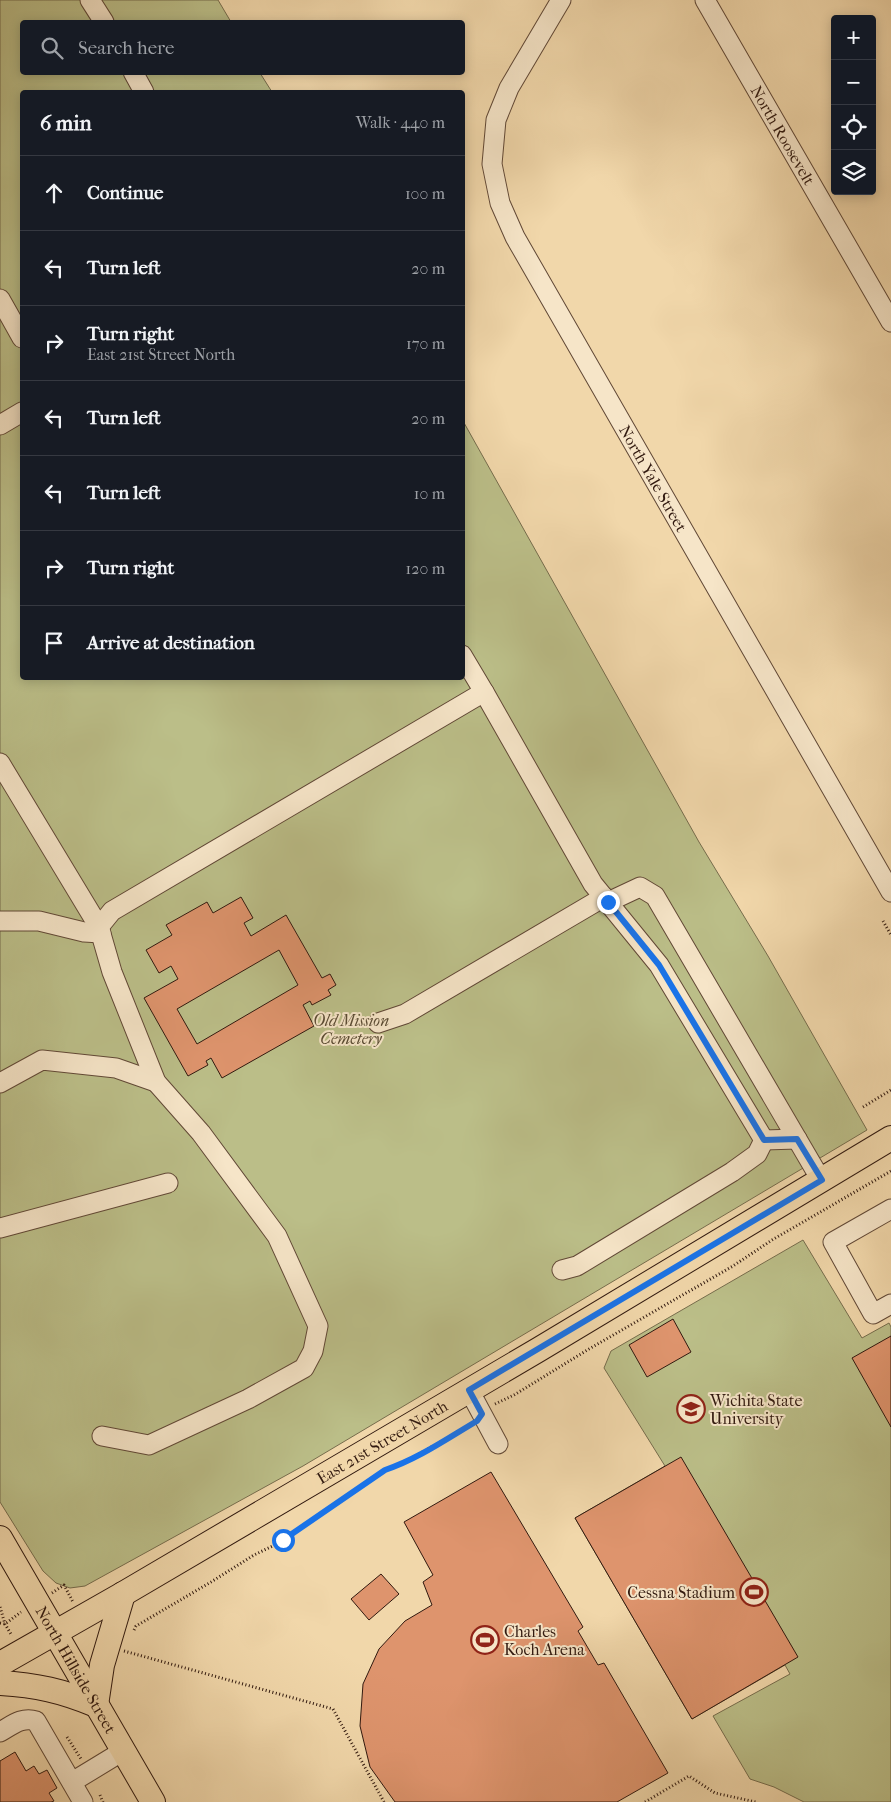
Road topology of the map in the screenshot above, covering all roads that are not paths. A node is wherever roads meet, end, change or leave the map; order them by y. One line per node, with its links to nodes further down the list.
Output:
1 (90, 0): 4 (street)
2 (561, 0): 15 (street, North Yale Street)
3 (705, 0): 8 (street, North Roosevelt)
4 (103, 20)
5 (135, 75): 6 (street)
6 (143, 90)
7 (0, 299): 9 (street)
8 (891, 322)
9 (20, 334)
10 (20, 413): 11 (street)
11 (0, 425)
12 (465, 660): 13 (street)
13 (484, 692): 16 (street); 18 (street)
14 (0, 763): 18 (street)
15 (891, 892)
16 (606, 899): 19 (street); 23 (street); 24 (street)
17 (0, 921): 18 (street)
18 (100, 930): 20 (street)
19 (378, 1023)
20 (156, 1082): 21 (street); 32 (street)
21 (0, 1083)
22 (891, 1138): 25 (main road, East 21st Street North)
23 (797, 1139): 24 (street); 25 (street)
24 (764, 1140): 29 (street)
25 (822, 1180): 31 (main road, East 21st Street North)
26 (168, 1183): 28 (street)
27 (891, 1209): 30 (street)
28 (0, 1228)
29 (562, 1270)
30 (891, 1304)
31 (469, 1390): 33 (street); 35 (main road, East 21st Street North)
32 (102, 1436)
33 (498, 1444)
34 (0, 1538): 36 (main road, North Hillside Street)
35 (123, 1594): 36 (main road, East 21st Street North); 39 (main road)
36 (54, 1633): 37 (main road, East 21st Street North); 39 (main road, North Hillside Street)
37 (0, 1664)
38 (0, 1683): 39 (main road)
39 (96, 1705): 41 (main road, North Hillside Street)
40 (0, 1732): 42 (street)
41 (123, 1752): 42 (street); 44 (main road, North Hillside Street)
42 (72, 1782): 43 (street)
43 (83, 1802)
44 (153, 1802)

